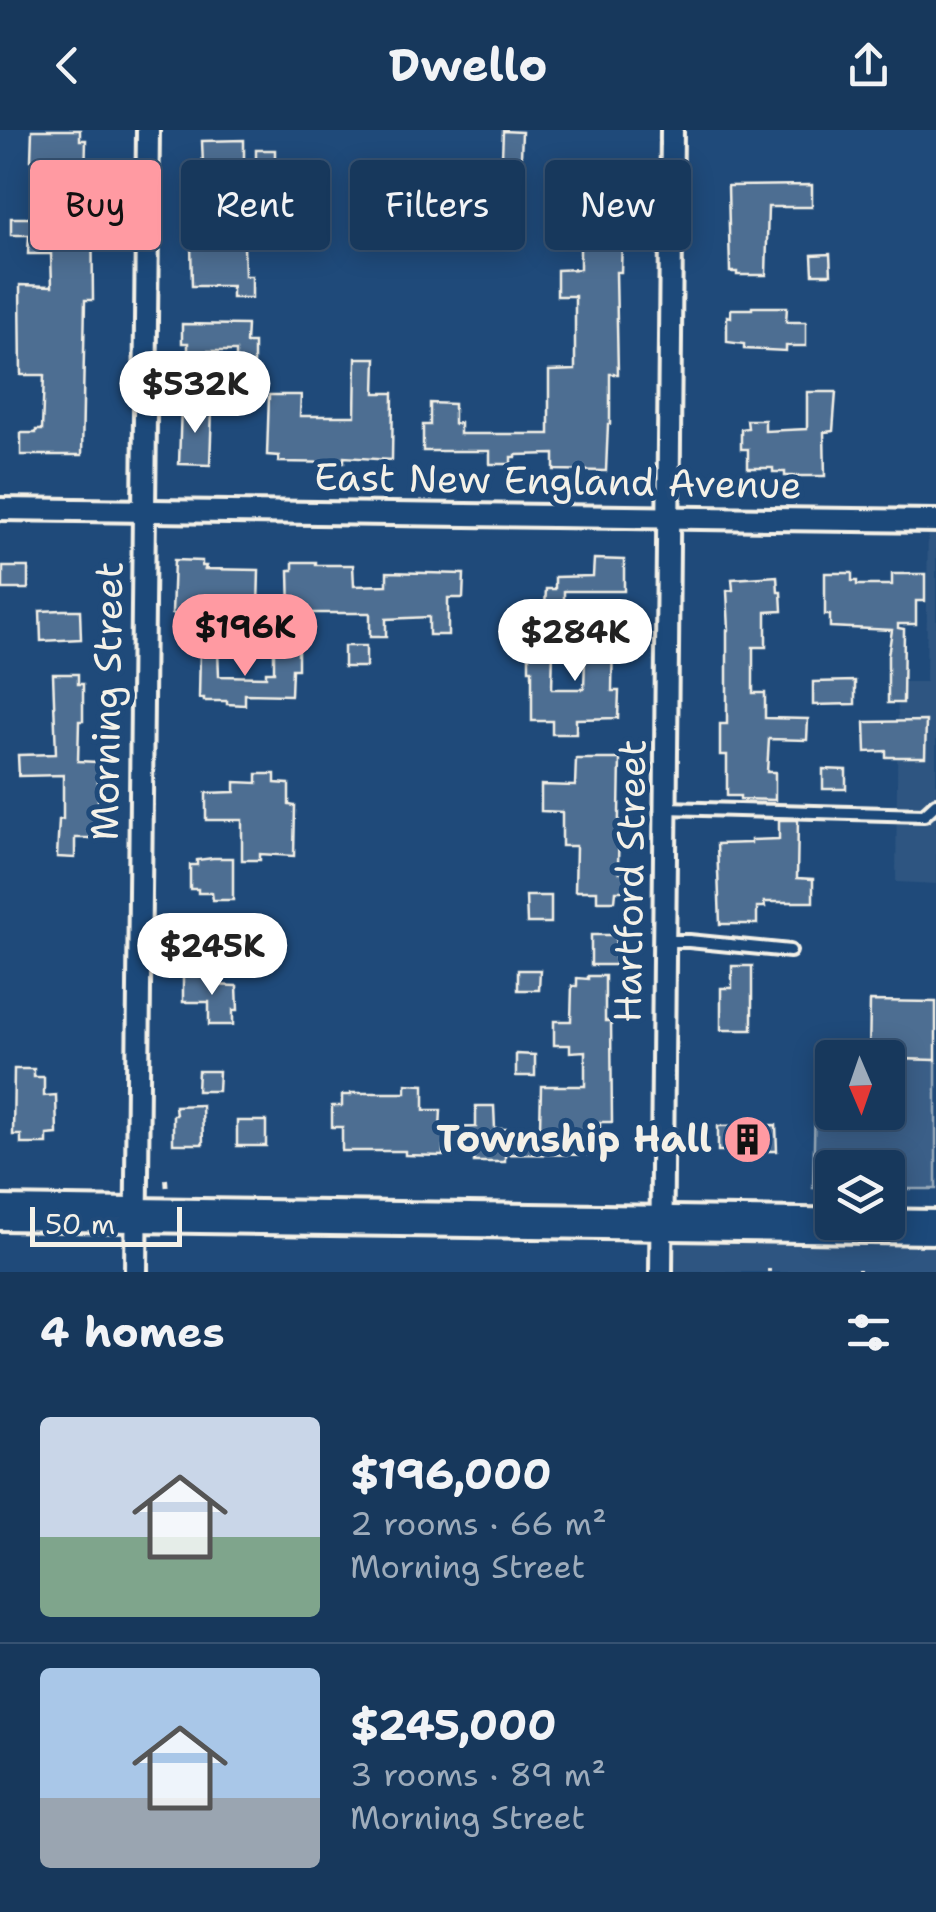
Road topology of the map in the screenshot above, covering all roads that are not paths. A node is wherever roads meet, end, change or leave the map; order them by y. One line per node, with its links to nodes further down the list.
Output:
1 (148, 130): 4 (street, Morning Street)
2 (672, 130): 5 (street, Hartford Street)
3 (0, 509): 4 (street, East New England Avenue)
4 (144, 511): 5 (street, East New England Avenue); 12 (street, Morning Street)
5 (668, 518): 6 (street, East New England Avenue); 8 (street, Hartford Street)
6 (936, 521)
7 (936, 804): 8 (lane)
8 (666, 808): 9 (street, Hartford Street)
9 (664, 941): 10 (lane); 13 (street, Hartford Street)
10 (790, 951)
11 (0, 1213): 12 (main road)
12 (136, 1216): 13 (main road); 15 (street, Morning Street)
13 (662, 1224): 14 (main road); 16 (street, Hartford Street)
14 (936, 1227)
15 (136, 1272)
16 (661, 1272)

